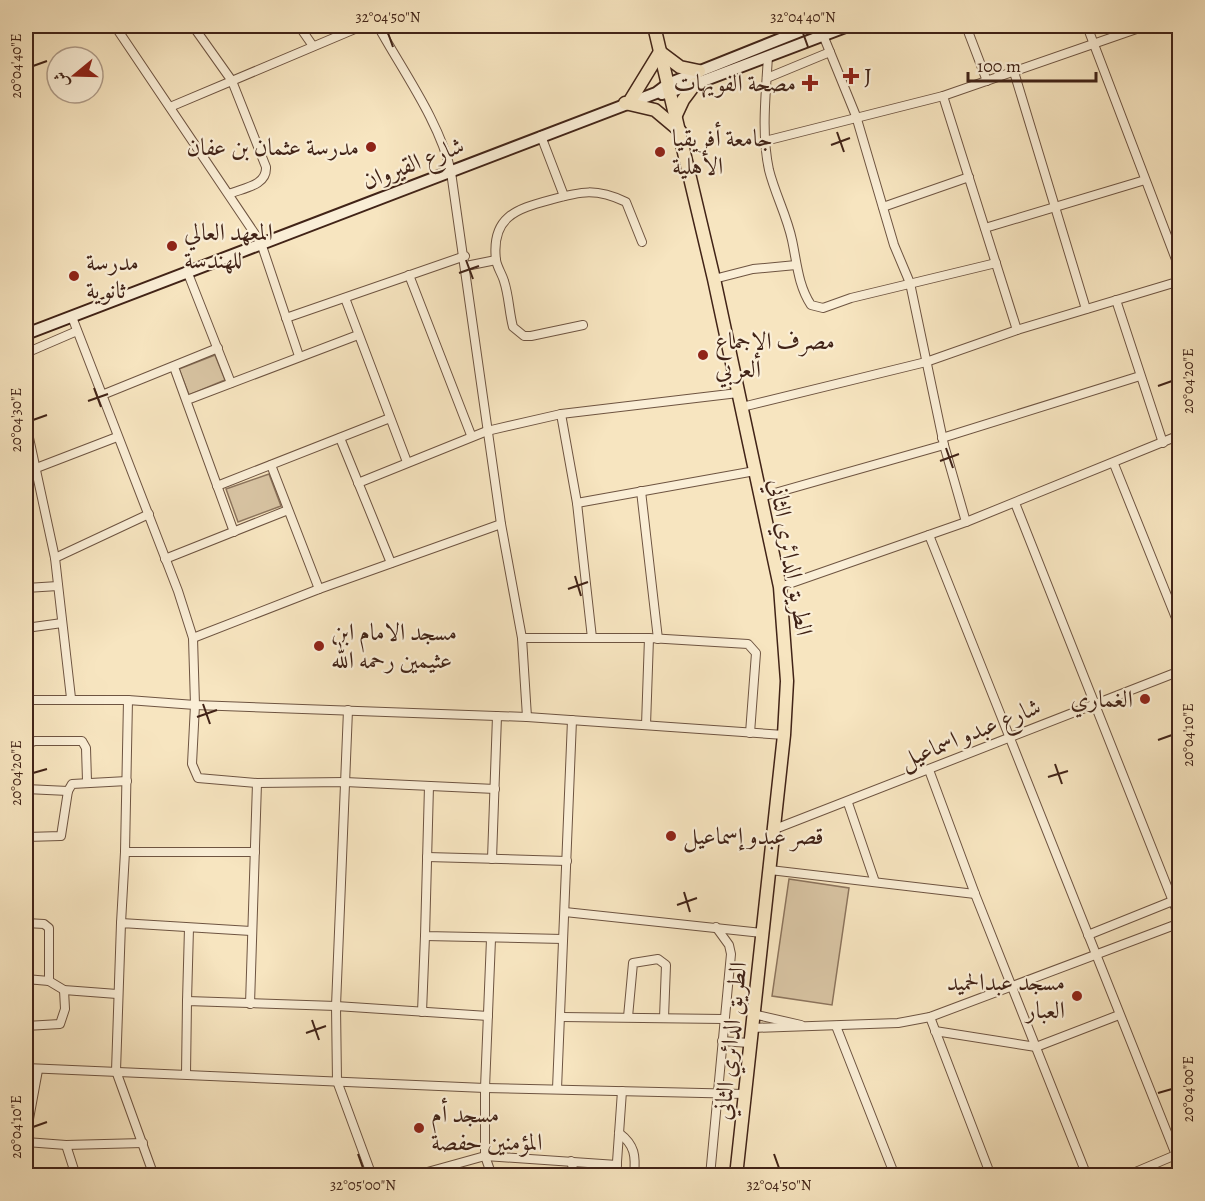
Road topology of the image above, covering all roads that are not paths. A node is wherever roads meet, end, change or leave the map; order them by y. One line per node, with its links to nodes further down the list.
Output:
1 (115, 26): 27 (street)
2 (193, 26): 21 (street)
3 (299, 26): 14 (street)
4 (362, 26): 14 (street)
5 (378, 26): 33 (street)
6 (654, 26): 15 (main road, الطريق الدائري الثاني)
7 (813, 26): 18 (main road)
8 (848, 26): 12 (main road)
9 (966, 26): 22 (street)
10 (1087, 26): 13 (street)
11 (1145, 26): 13 (street)
12 (823, 35): 16 (street); 17 (main road)
13 (1094, 43): 19 (street); 35 (street)
14 (314, 46): 21 (street)
15 (660, 52): 18 (main road); 24 (main road, الطريق الدائري الثاني); 26 (main road)
16 (830, 52): 20 (street); 29 (street)
17 (768, 56): 20 (street); 23 (main road)
18 (699, 70): 24 (main road)
19 (1014, 72): 22 (street); 38 (street)
20 (767, 78): 32 (street)
21 (232, 81): 27 (street); 36 (street)
22 (987, 81): 25 (street)
23 (695, 84): 24 (main road); 28 (main road)
24 (669, 88): 26 (main road, شارع القيروان); 28 (main road, الطريق الدائري الثاني)
25 (943, 96): 29 (street); 34 (street)
26 (628, 102): 30 (main road); 31 (main road, شارع القيروان)
27 (170, 107): 36 (street)
28 (676, 115): 30 (main road, الطريق الدائري الثاني)
29 (856, 116): 32 (street); 39 (street)
30 (680, 131): 51 (main road, الطريق الدائري الثاني)
31 (541, 136): 33 (main road, شارع القيروان); 37 (street)
32 (765, 141): 46 (street)
33 (451, 172): 42 (main road, شارع القيروان); 43 (street)
34 (969, 177): 39 (street); 40 (street)
35 (1145, 180): 38 (street); 48 (street)
36 (229, 194): 42 (street)
37 (564, 196): 41 (street); 44 (street)
38 (1054, 206): 40 (street); 56 (street)
39 (883, 207): 53 (street)
40 (985, 228): 45 (street)
41 (642, 242)
42 (261, 243): 49 (main road, شارع القيروان); 58 (street)
43 (465, 256): 47 (street); 50 (street)
44 (496, 260): 47 (street); 59 (street)
45 (996, 263): 53 (street); 60 (street)
46 (795, 265): 51 (street); 53 (street)
47 (466, 266): 78 (street)
48 (1179, 270)
49 (187, 271): 57 (main road, شارع القيروان); 64 (street)
50 (409, 276): 54 (street); 79 (street)
51 (714, 279): 71 (main road, الطريق الدائري الثاني)
52 (1179, 281): 55 (street)
53 (910, 283): 67 (street)
54 (345, 298): 58 (street); 63 (street)
55 (1116, 300): 56 (street); 69 (street)
56 (1086, 309): 60 (street)
57 (72, 317): 61 (street); 62 (main road, شارع القيروان)
58 (286, 318): 66 (street)
59 (583, 325)
60 (1017, 330): 67 (street)
61 (77, 331): 65 (street); 72 (street)
62 (26, 334)
63 (358, 335): 66 (street); 76 (street)
64 (218, 348): 68 (street); 70 (street)
65 (26, 353)
66 (299, 356): 70 (street)
67 (926, 362): 74 (street); 83 (street)
68 (174, 367): 72 (street); 73 (street)
69 (1140, 376): 83 (street); 84 (street)
70 (231, 383): 73 (street)
71 (738, 393): 74 (main road, الطريق الدائري الثاني); 75 (street)
72 (102, 395): 81 (street)
73 (187, 400): 92 (street)
74 (742, 407): 89 (main road, الطريق الدائري الثاني)
75 (561, 414): 78 (street); 95 (street)
76 (390, 418): 82 (street); 85 (street)
77 (26, 424): 88 (street)
78 (487, 431): 79 (street); 100 (street)
79 (471, 435): 85 (street)
80 (1179, 435): 84 (street)
81 (117, 437): 88 (street); 98 (street)
82 (340, 438): 87 (street); 91 (street)
83 (943, 441): 94 (street); 99 (street)
84 (1163, 442): 86 (street)
85 (407, 462): 91 (street)
86 (1114, 464): 96 (street); 112 (street)
87 (271, 465): 92 (street); 97 (street)
88 (37, 468): 90 (street); 103 (street)
89 (755, 471): 93 (street); 94 (main road, الطريق الدائري الثاني)
90 (26, 472)
91 (358, 483): 105 (street)
92 (217, 486): 101 (street)
93 (641, 491): 95 (street); 116 (street)
94 (761, 497): 107 (main road, الطريق الدائري الثاني)
95 (577, 503): 115 (street)
96 (1015, 503): 99 (street); 122 (street)
97 (288, 510): 101 (street); 109 (street)
98 (149, 514): 103 (street); 104 (street)
99 (966, 522): 102 (street)
100 (501, 524): 105 (street); 114 (street)
101 (234, 532): 104 (street)
102 (929, 535): 107 (street); 130 (street)
103 (55, 558): 106 (street)
104 (165, 559): 113 (street)
105 (391, 563): 109 (street)
106 (58, 586): 108 (street); 110 (street)
107 (780, 587): 129 (main road, الطريق الدائري الثاني)
108 (26, 588)
109 (319, 589): 113 (street)
110 (62, 623): 111 (street); 118 (street)
111 (26, 628)
112 (1179, 628)
113 (193, 638): 121 (street)
114 (522, 638): 115 (street); 125 (street)
115 (592, 638): 116 (street)
116 (653, 638): 127 (street); 128 (street)
117 (1179, 672): 122 (street, شارع عبدو اسماعيل)
118 (70, 698): 119 (street); 120 (street)
119 (26, 700)
120 (128, 700): 121 (street); 133 (street)
121 (195, 705): 123 (street); 136 (street)
122 (1094, 705): 130 (street, شارع عبدو اسماعيل); 152 (street)
123 (348, 711): 124 (street); 135 (street)
124 (497, 716): 125 (street); 139 (street)
125 (527, 717): 126 (street)
126 (572, 720): 127 (street); 148 (street)
127 (646, 724): 128 (street)
128 (750, 733): 129 (street)
129 (783, 735): 142 (main road, الطريق الدائري الثاني)
130 (1012, 737): 132 (street, شارع عبدو اسماعيل); 162 (street)
131 (26, 744): 134 (street)
132 (929, 770): 141 (street, شارع عبدو اسماعيل); 151 (street)
133 (127, 781): 134 (street); 144 (street)
134 (87, 782): 140 (street)
135 (345, 782): 136 (street); 137 (street); 174 (street)
136 (257, 783): 145 (street)
137 (429, 786): 139 (street); 146 (street)
138 (26, 789): 140 (street)
139 (495, 789): 147 (street)
140 (68, 791): 143 (street)
141 (848, 803): 142 (street, شارع عبدو اسماعيل); 150 (street)
142 (775, 829): 149 (main road, الطريق الدائري الثاني)
143 (26, 837)
144 (126, 852): 145 (street); 155 (street)
145 (255, 852): 160 (street)
146 (427, 857): 147 (street); 163 (street)
147 (492, 859): 148 (street)
148 (567, 861): 153 (street)
149 (770, 870): 150 (street); 161 (main road, الطريق الدائري الثاني)
150 (875, 882): 151 (street)
151 (975, 894): 169 (street)
152 (1176, 899): 154 (street); 162 (street)
153 (565, 912): 158 (street); 165 (street)
154 (1179, 919)
155 (121, 922): 159 (street); 171 (street)
156 (26, 923): 168 (street)
157 (1179, 923): 166 (street)
158 (716, 927): 161 (street); 183 (street)
159 (189, 928): 160 (street); 172 (street)
160 (251, 931): 173 (street)
161 (762, 933): 176 (main road, الطريق الدائري الثاني)
162 (1088, 935): 166 (street)
163 (425, 936): 164 (street); 175 (street)
164 (491, 939): 165 (street); 178 (street)
165 (563, 939): 179 (street)
166 (1095, 957): 169 (street); 177 (street)
167 (26, 979): 168 (street)
168 (49, 981): 170 (street)
169 (1013, 988): 181 (street); 191 (street)
170 (64, 990): 171 (street); 185 (street)
171 (117, 994): 194 (street)
172 (187, 1001): 173 (street); 195 (street)
173 (250, 1004): 174 (street)
174 (336, 1006): 175 (street); 196 (street)
175 (422, 1012): 178 (street)
176 (753, 1014): 184 (street); 187 (main road, الطريق الدائري الثاني)
177 (1119, 1015): 191 (street); 208 (street)
178 (488, 1016): 197 (street)
179 (562, 1017): 180 (street); 198 (street)
180 (627, 1017): 182 (street); 182 (street)
181 (930, 1017): 186 (street); 188 (street)
182 (664, 1018): 183 (street)
183 (723, 1019): 189 (street)
184 (802, 1025): 186 (street); 187 (street)
185 (26, 1026)
186 (836, 1026): 222 (street)
187 (752, 1028): 190 (main road, الطريق الدائري الثاني)
188 (935, 1030): 191 (street); 223 (street)
189 (722, 1041): 190 (street); 200 (street)
190 (749, 1043): 201 (main road, الطريق الدائري الثاني)
191 (1036, 1047): 224 (street)
192 (26, 1068): 193 (street)
193 (38, 1070): 194 (street); 203 (street)
194 (116, 1071): 195 (street); 205 (street)
195 (186, 1074): 196 (street)
196 (337, 1081): 197 (street); 214 (street)
197 (484, 1088): 198 (street); 207 (street)
198 (557, 1089): 199 (street)
199 (622, 1091): 200 (street); 202 (street)
200 (718, 1094): 201 (street); 220 (street)
201 (745, 1094): 221 (main road, الطريق الدائري الثاني)
202 (619, 1133): 210 (street); 219 (street)
203 (26, 1135)
204 (26, 1142): 206 (street)
205 (143, 1143): 206 (street); 213 (street)
206 (66, 1145): 212 (street)
207 (485, 1155): 209 (street); 215 (street); 216 (street)
208 (1178, 1155): 211 (street); 225 (street)
209 (571, 1161): 210 (street); 217 (street)
210 (617, 1165): 218 (street)
211 (1179, 1165)
212 (76, 1176)
213 (154, 1176)
214 (372, 1176)
215 (413, 1176)
216 (492, 1176)
217 (576, 1176)
218 (616, 1176)
219 (634, 1176)
220 (710, 1176)
221 (736, 1176)
222 (895, 1176)
223 (991, 1176)
224 (1087, 1176)
225 (1126, 1176)

